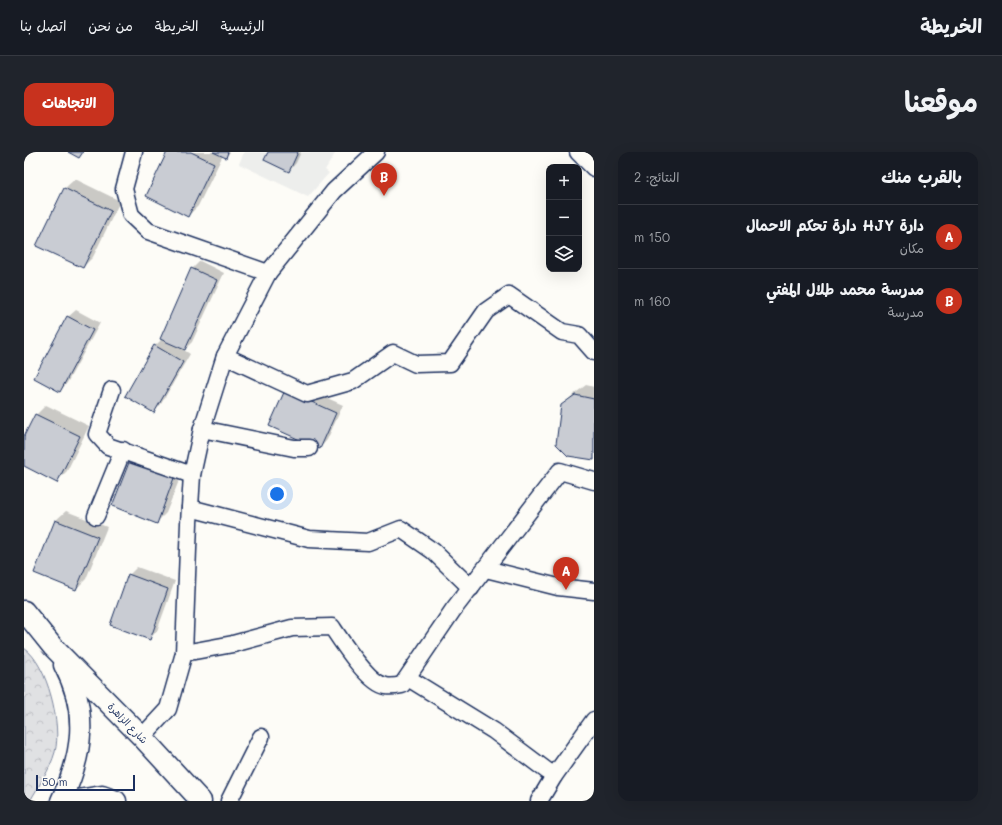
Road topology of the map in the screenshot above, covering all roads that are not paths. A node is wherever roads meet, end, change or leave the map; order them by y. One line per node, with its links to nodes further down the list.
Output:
1 (134, 152): 5 (street)
2 (376, 152): 5 (street)
3 (578, 152): 4 (street)
4 (594, 168)
5 (268, 273): 7 (street)
6 (594, 351): 7 (street)
7 (225, 356): 9 (street)
8 (112, 390): 11 (street)
9 (202, 429): 10 (street); 12 (street)
10 (308, 448)
11 (123, 450): 12 (street); 15 (street)
12 (192, 475): 14 (street)
13 (594, 481): 16 (street)
14 (190, 508): 17 (street); 22 (street)
15 (96, 516)
16 (486, 568): 17 (street); 18 (street)
17 (471, 588): 23 (street)
18 (594, 591)
19 (24, 611): 21 (main road)
20 (24, 631): 21 (main road)
21 (53, 647): 25 (main road, شارع الزاهرة); 28 (main road)
22 (184, 653): 23 (street); 25 (street)
23 (408, 678): 27 (street)
24 (594, 720): 27 (street)
25 (142, 737): 31 (main road, شارع الزاهرة)
26 (261, 737): 32 (street)
27 (554, 776): 33 (street)
28 (61, 801)
29 (72, 801): 30 (main road)
30 (116, 801)
31 (201, 801)
32 (229, 801)
33 (539, 801)

